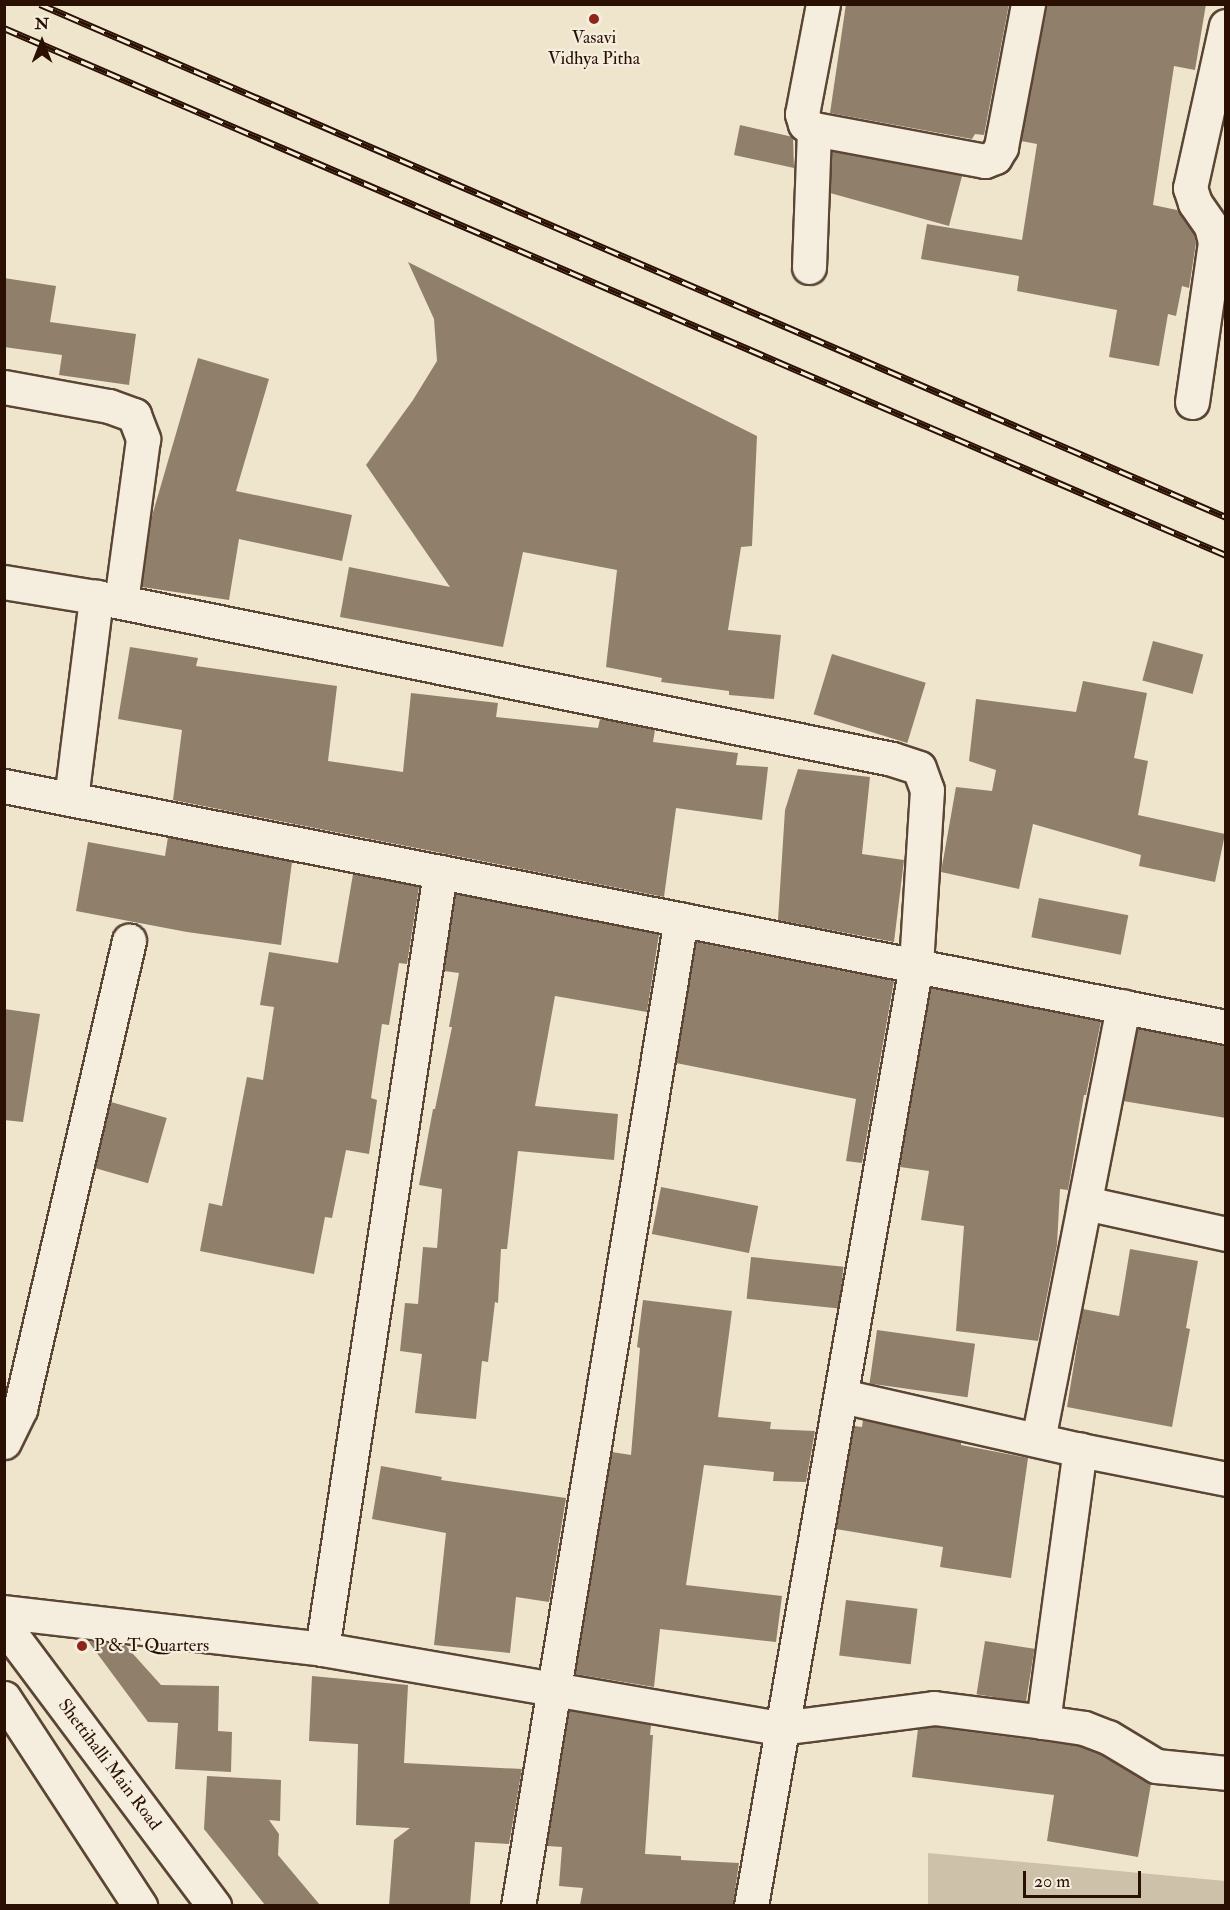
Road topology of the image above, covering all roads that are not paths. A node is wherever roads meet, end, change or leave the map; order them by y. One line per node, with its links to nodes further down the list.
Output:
1 (823, 4): 4 (street)
2 (1028, 4): 4 (street)
3 (1226, 26): 7 (street)
4 (814, 129): 5 (street)
5 (808, 267)
6 (4, 387): 9 (street)
7 (1192, 402)
8 (4, 582): 9 (street)
9 (109, 600): 11 (street); 15 (street)
10 (4, 786): 11 (street)
11 (70, 799): 12 (street)
12 (440, 872): 13 (street); 27 (street)
13 (681, 919): 15 (street); 28 (street)
14 (129, 940): 22 (street)
15 (916, 965): 16 (street); 20 (street)
16 (1123, 1006): 17 (street); 18 (street)
17 (1226, 1028)
18 (1085, 1203): 19 (street); 21 (street)
19 (1226, 1234)
20 (842, 1396): 21 (street); 31 (street)
21 (1038, 1440): 23 (street)
22 (4, 1443)
23 (1080, 1450): 24 (street); 30 (street)
24 (1226, 1479)
25 (4, 1612): 27 (street)
26 (4, 1625): 34 (street, Shettihalli Main Road)
27 (322, 1648): 28 (street)
28 (553, 1691): 31 (street); 35 (street)
29 (4, 1698): 33 (street)
30 (1043, 1722): 31 (street); 32 (street)
31 (780, 1728): 36 (street)
32 (1226, 1773)
33 (135, 1903)
34 (214, 1905)
35 (518, 1905)
36 (751, 1905)

